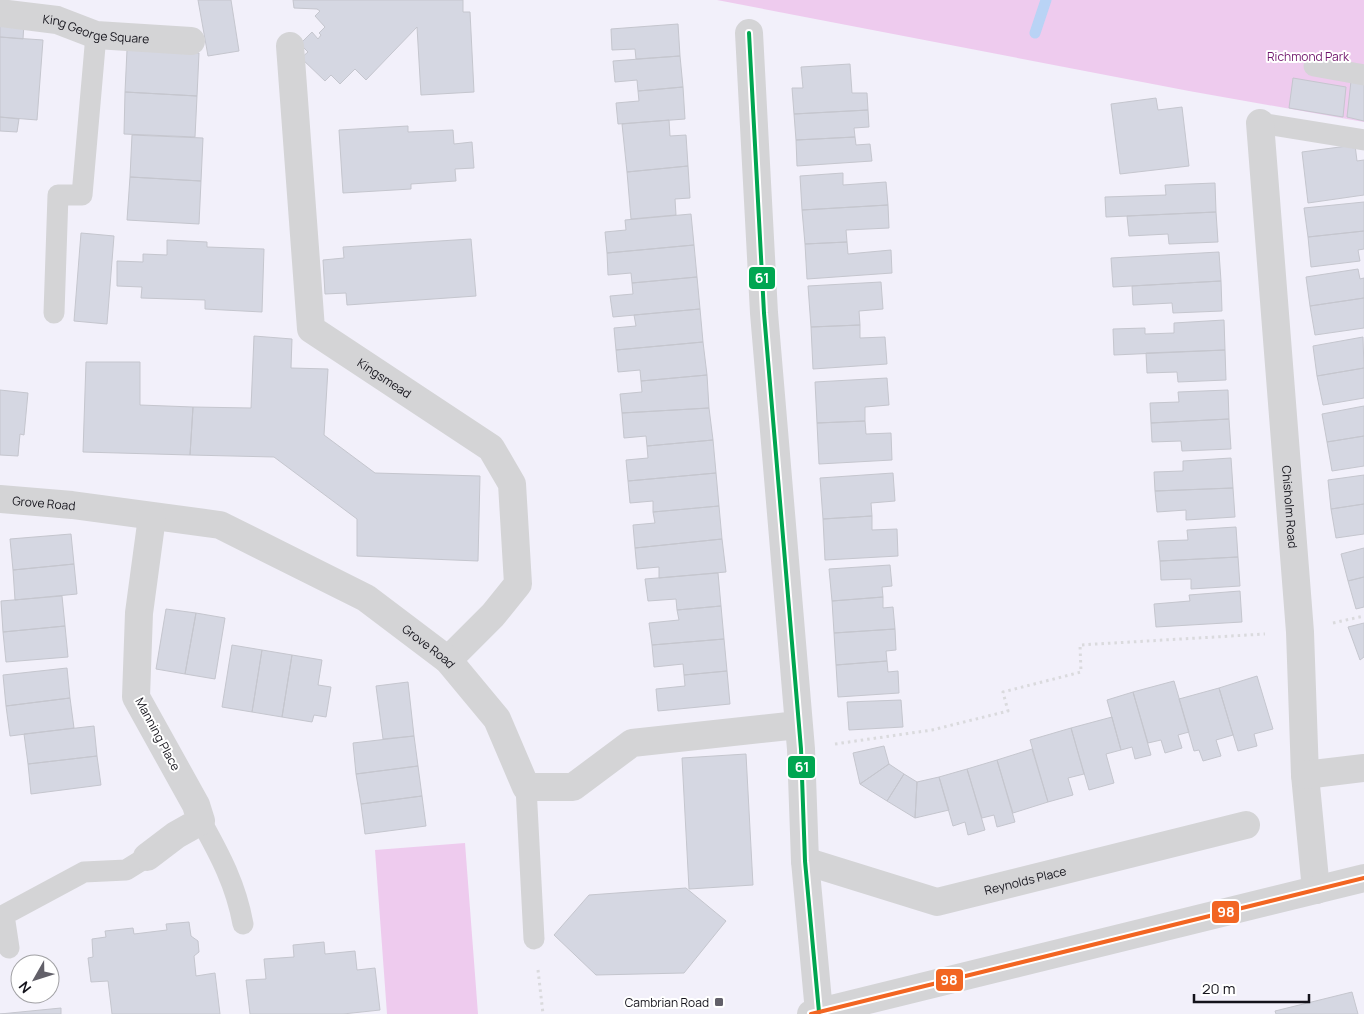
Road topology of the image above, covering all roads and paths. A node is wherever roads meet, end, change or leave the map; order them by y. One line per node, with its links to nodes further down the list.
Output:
1 (0, 13): 3 (street, King George Square)
2 (750, 33): 15 (street)
3 (96, 35): 4 (street, King George Square); 10 (lane)
4 (191, 41)
5 (290, 46): 14 (street, Kingsmead)
6 (1314, 66): 7 (lane)
7 (1364, 75)
8 (1260, 124): 9 (lane); 13 (street, Chisholm Road)
9 (1364, 140)
10 (54, 313)
11 (0, 499): 12 (street, Grove Road)
12 (152, 517): 14 (street, Grove Road); 19 (street, Manning Place)
13 (1300, 632): 15 (path); 17 (street, Chisholm Road)
14 (448, 660): 18 (street, Grove Road)
15 (799, 737): 18 (street); 22 (street)
16 (1364, 768): 17 (street)
17 (1305, 775): 24 (street, Chisholm Road)
18 (526, 788): 26 (lane)
19 (201, 821): 21 (street); 25 (lane)
20 (1246, 825): 22 (street, Reynolds Place)
21 (147, 857): 27 (lane)
22 (805, 861): 28 (street)
23 (1364, 878): 24 (street)
24 (1316, 890): 28 (street)
25 (243, 924)
26 (534, 939): 29 (path)
27 (9, 948)
28 (815, 1013)
29 (543, 1014)

